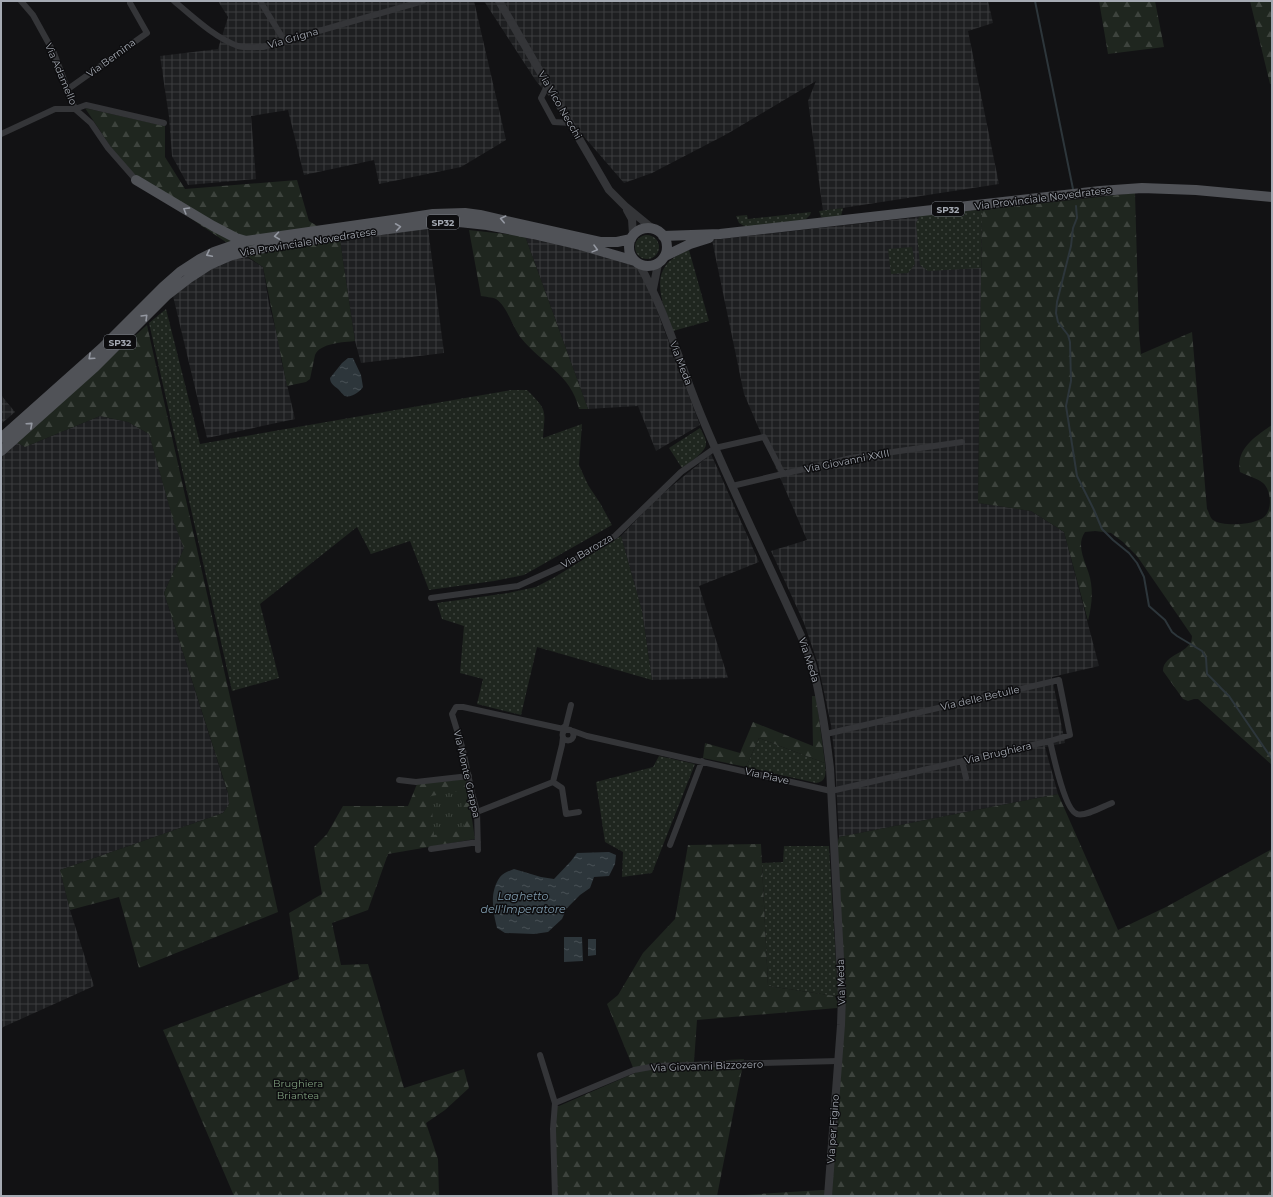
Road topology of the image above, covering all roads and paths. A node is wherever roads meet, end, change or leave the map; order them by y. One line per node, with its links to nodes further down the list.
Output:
1 (21, 1): 10 (street, Via Adamello)
2 (174, 1): 8 (street, Via Grigna)
3 (260, 1): 8 (street)
4 (423, 1): 8 (street, Via Grigna)
5 (493, 1): 7 (street)
6 (130, 3): 10 (street, Via Bernina)
7 (501, 4): 9 (street, Via Vico Necchi)
8 (284, 40)
9 (548, 84): 13 (street, Via Vico Necchi); 13 (street)
10 (68, 89): 11 (street, Via Adamello)
11 (76, 109): 12 (street); 14 (street); 15 (street, Via Adamello)
12 (164, 123)
13 (571, 123): 17 (street, Via Vico Necchi)
14 (1, 134)
15 (136, 180): 22 (main road, one-way to 15)
16 (1272, 197): 19 (main road, Via Provinciale Novedratese / SP32)
17 (625, 206): 18 (street, Via Vico Necchi); 21 (street, Via Vico Necchi)
18 (653, 229): 20 (main road); 21 (main road)
19 (720, 234): 20 (main road, Via Provinciale Novedratese / SP32); 23 (main road, Via Provinciale Novedratese / SP32)
20 (663, 236): 23 (main road)
21 (632, 237): 22 (main road, Via Provinciale Novedratese / SP32, one-way to 22); 24 (main road)
22 (246, 241): 26 (main road, Via Provinciale Novedratese / SP32, one-way to 26)
23 (661, 260): 24 (main road); 25 (street)
24 (637, 263): 25 (street, Via Meda); 29 (main road, Via Provinciale Novedratese / SP32, one-way to 24)
25 (653, 289): 28 (street, Via Meda)
26 (1, 438)
27 (962, 442): 30 (street, Via Giovanni XXIII)
28 (715, 448): 30 (street); 31 (street, Via Meda); 32 (street, Via Barozza)
29 (1, 451)
30 (783, 474): 31 (street, Via Giovanni XXIII)
31 (732, 486): 34 (street, Via Meda)
32 (431, 598)
33 (571, 705): 35 (street)
34 (826, 734): 36 (street, Via delle Betulle); 43 (street, Via Meda)
35 (566, 736): 37 (street, Via Piave); 39 (street, Via Monte Grappa); 42 (street)
36 (1050, 741): 38 (street, Via Brughiera); 44 (street)
37 (702, 761): 43 (street, Via Piave); 48 (street)
38 (962, 761): 40 (street); 43 (street, Via Brughiera)
39 (468, 776): 41 (street); 45 (street, Via Monte Grappa)
40 (966, 778)
41 (399, 780)
42 (553, 782): 45 (street); 46 (street)
43 (831, 790): 52 (street, Via Meda)
44 (1112, 803)
45 (477, 812): 47 (street, Via Monte Grappa)
46 (579, 812)
47 (478, 842): 49 (street); 50 (street, Via Monte Grappa)
48 (670, 845)
49 (431, 849)
50 (478, 850)
51 (540, 1055): 53 (street)
52 (838, 1061): 53 (street, Via Giovanni Bizzozero); 55 (street, Via per Figino)
53 (555, 1103): 54 (street)
54 (555, 1196)
55 (828, 1196)

